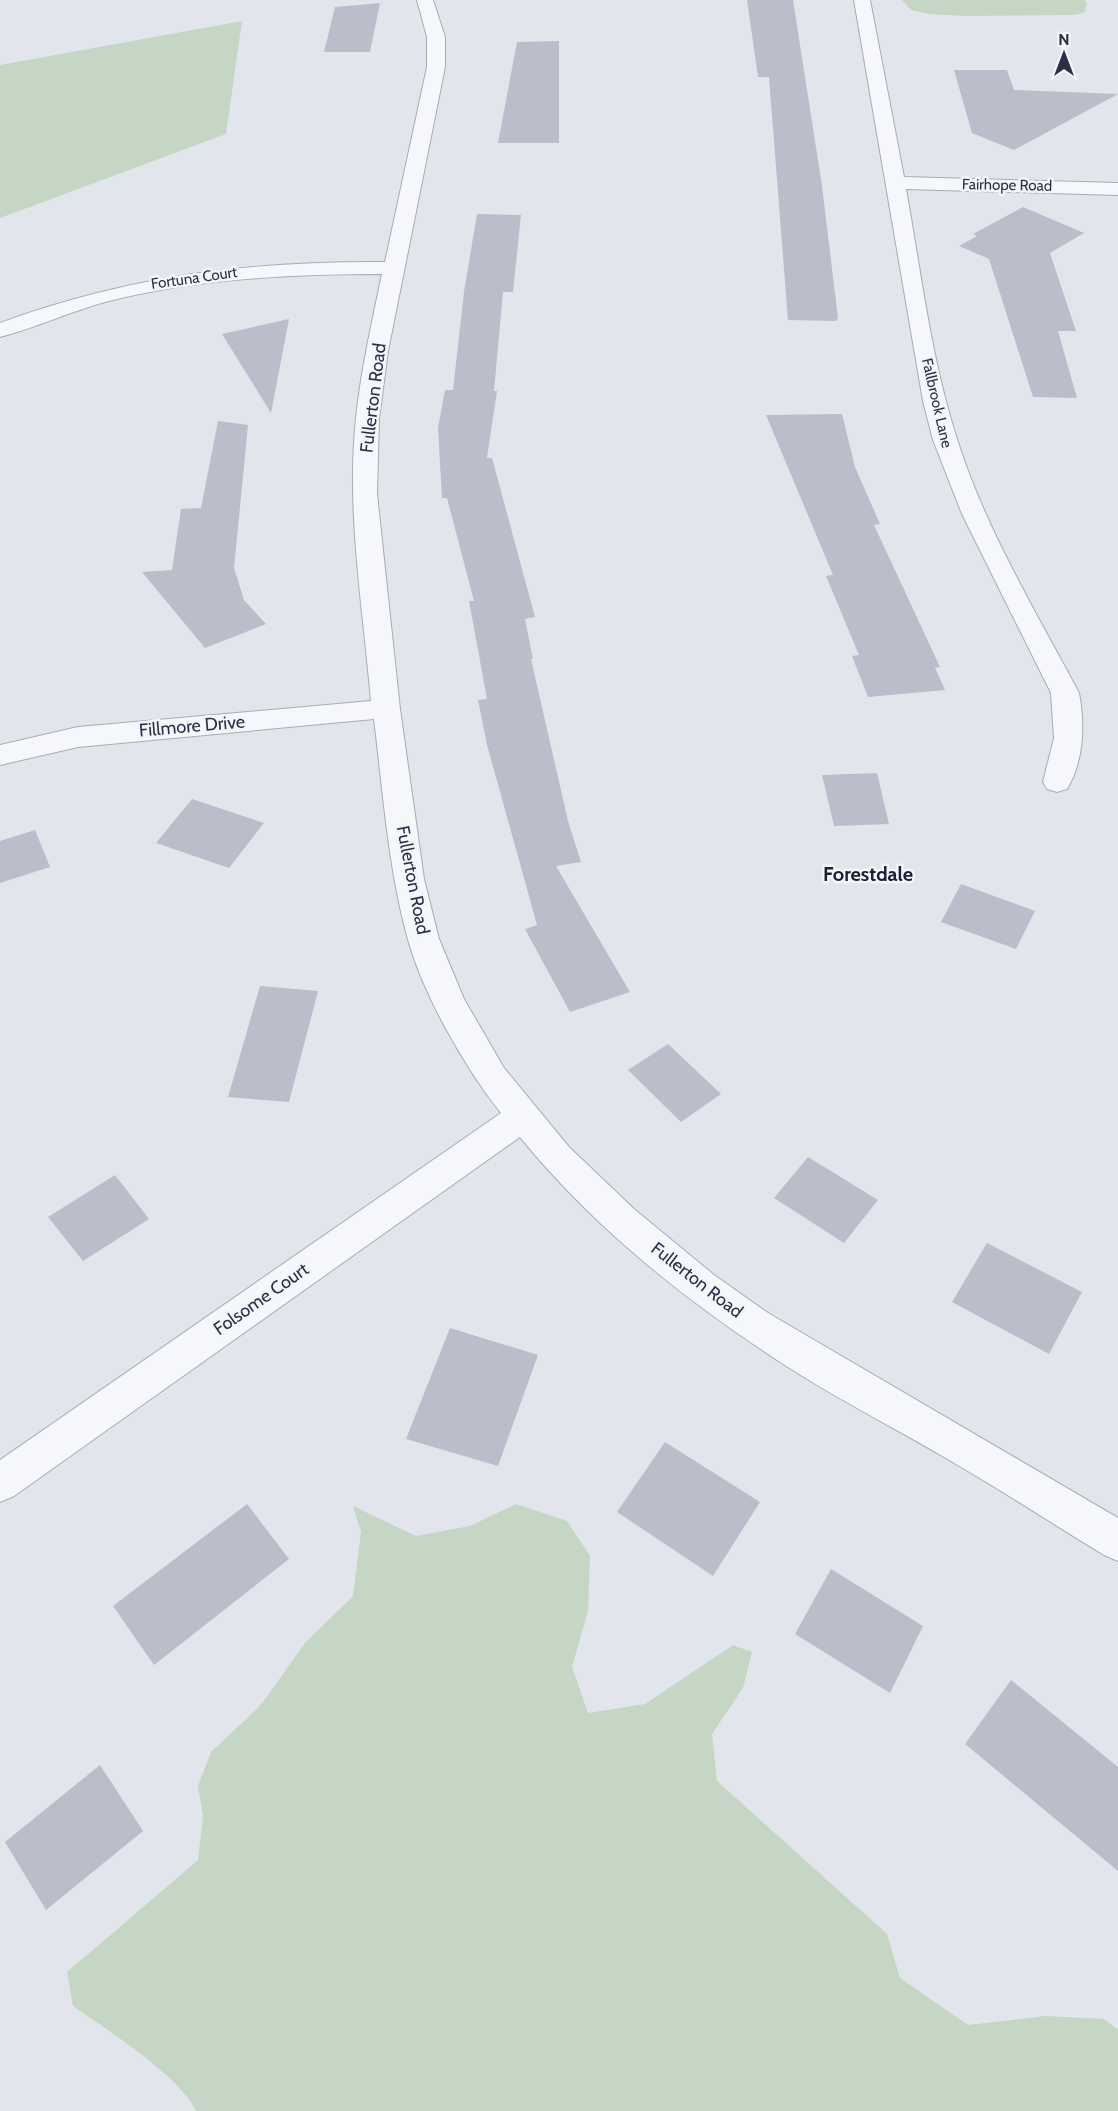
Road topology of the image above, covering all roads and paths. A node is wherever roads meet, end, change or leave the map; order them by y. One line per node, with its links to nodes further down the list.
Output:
1 (425, 0): 5 (street, Fullerton Road)
2 (861, 0): 3 (street, Fallbrook Lane)
3 (895, 183): 4 (street, Fairhope Road); 9 (street, Fallbrook Lane)
4 (1118, 189)
5 (395, 268): 6 (street, Fortuna Court); 7 (street, Fullerton Road)
6 (0, 330)
7 (386, 709): 8 (street, Fillmore Drive); 10 (street, Fullerton Road)
8 (0, 755)
9 (1058, 782)
10 (522, 1116): 11 (street, Folsome Court); 12 (street, Fullerton Road)
11 (0, 1483)
12 (1118, 1541)

